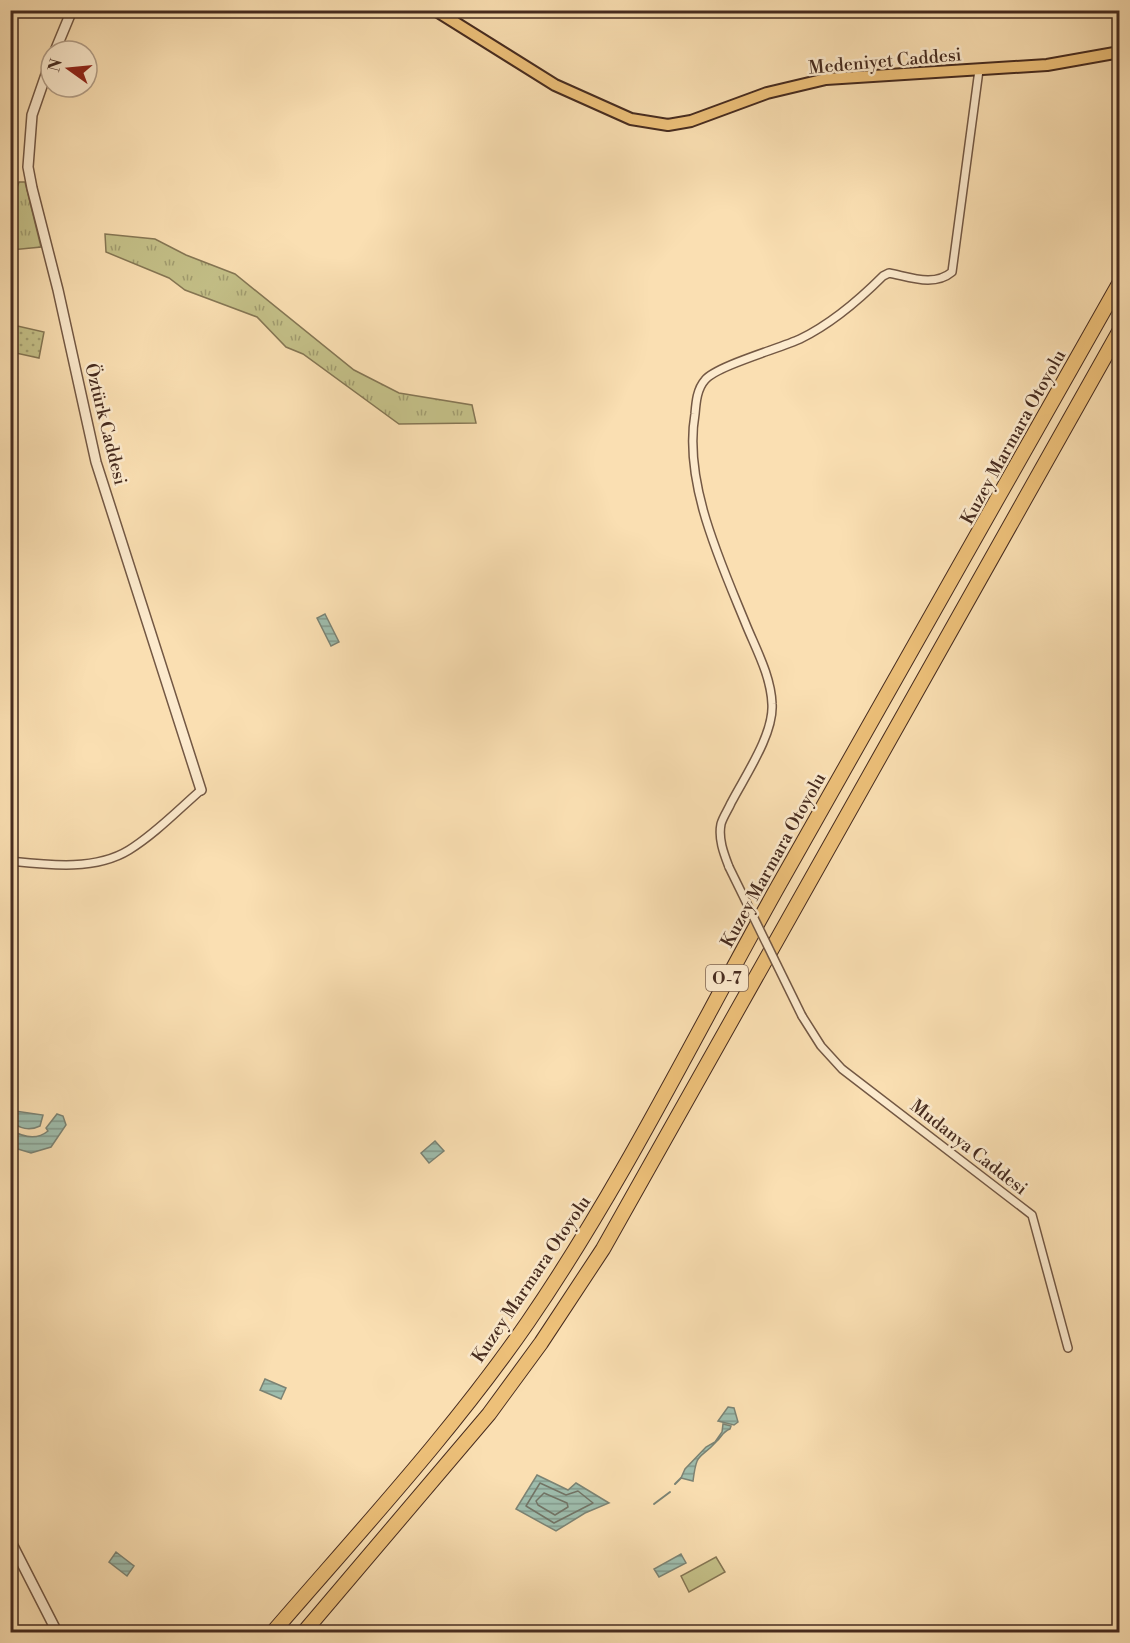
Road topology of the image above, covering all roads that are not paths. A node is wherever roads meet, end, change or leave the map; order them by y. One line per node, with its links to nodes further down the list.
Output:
1 (72, 10): 5 (street)
2 (435, 10): 4 (main road, Medeniyet Caddesi)
3 (457, 10): 4 (street)
4 (453, 22): 7 (main road, Medeniyet Caddesi)
5 (60, 39)
6 (1119, 52): 7 (main road, Medeniyet Caddesi)
7 (979, 70): 13 (street, Mudanya Caddesi, bridge)
8 (39, 95): 11 (street, Öztürk Caddesi)
9 (1119, 282): 16 (highway, Kuzey Marmara Otoyolu / O-7)
10 (1119, 330): 17 (highway, O-7)
11 (201, 790): 12 (street)
12 (10, 861)
13 (1068, 1348)
14 (10, 1540): 15 (street)
15 (57, 1632)
16 (273, 1632)
17 (304, 1632)

